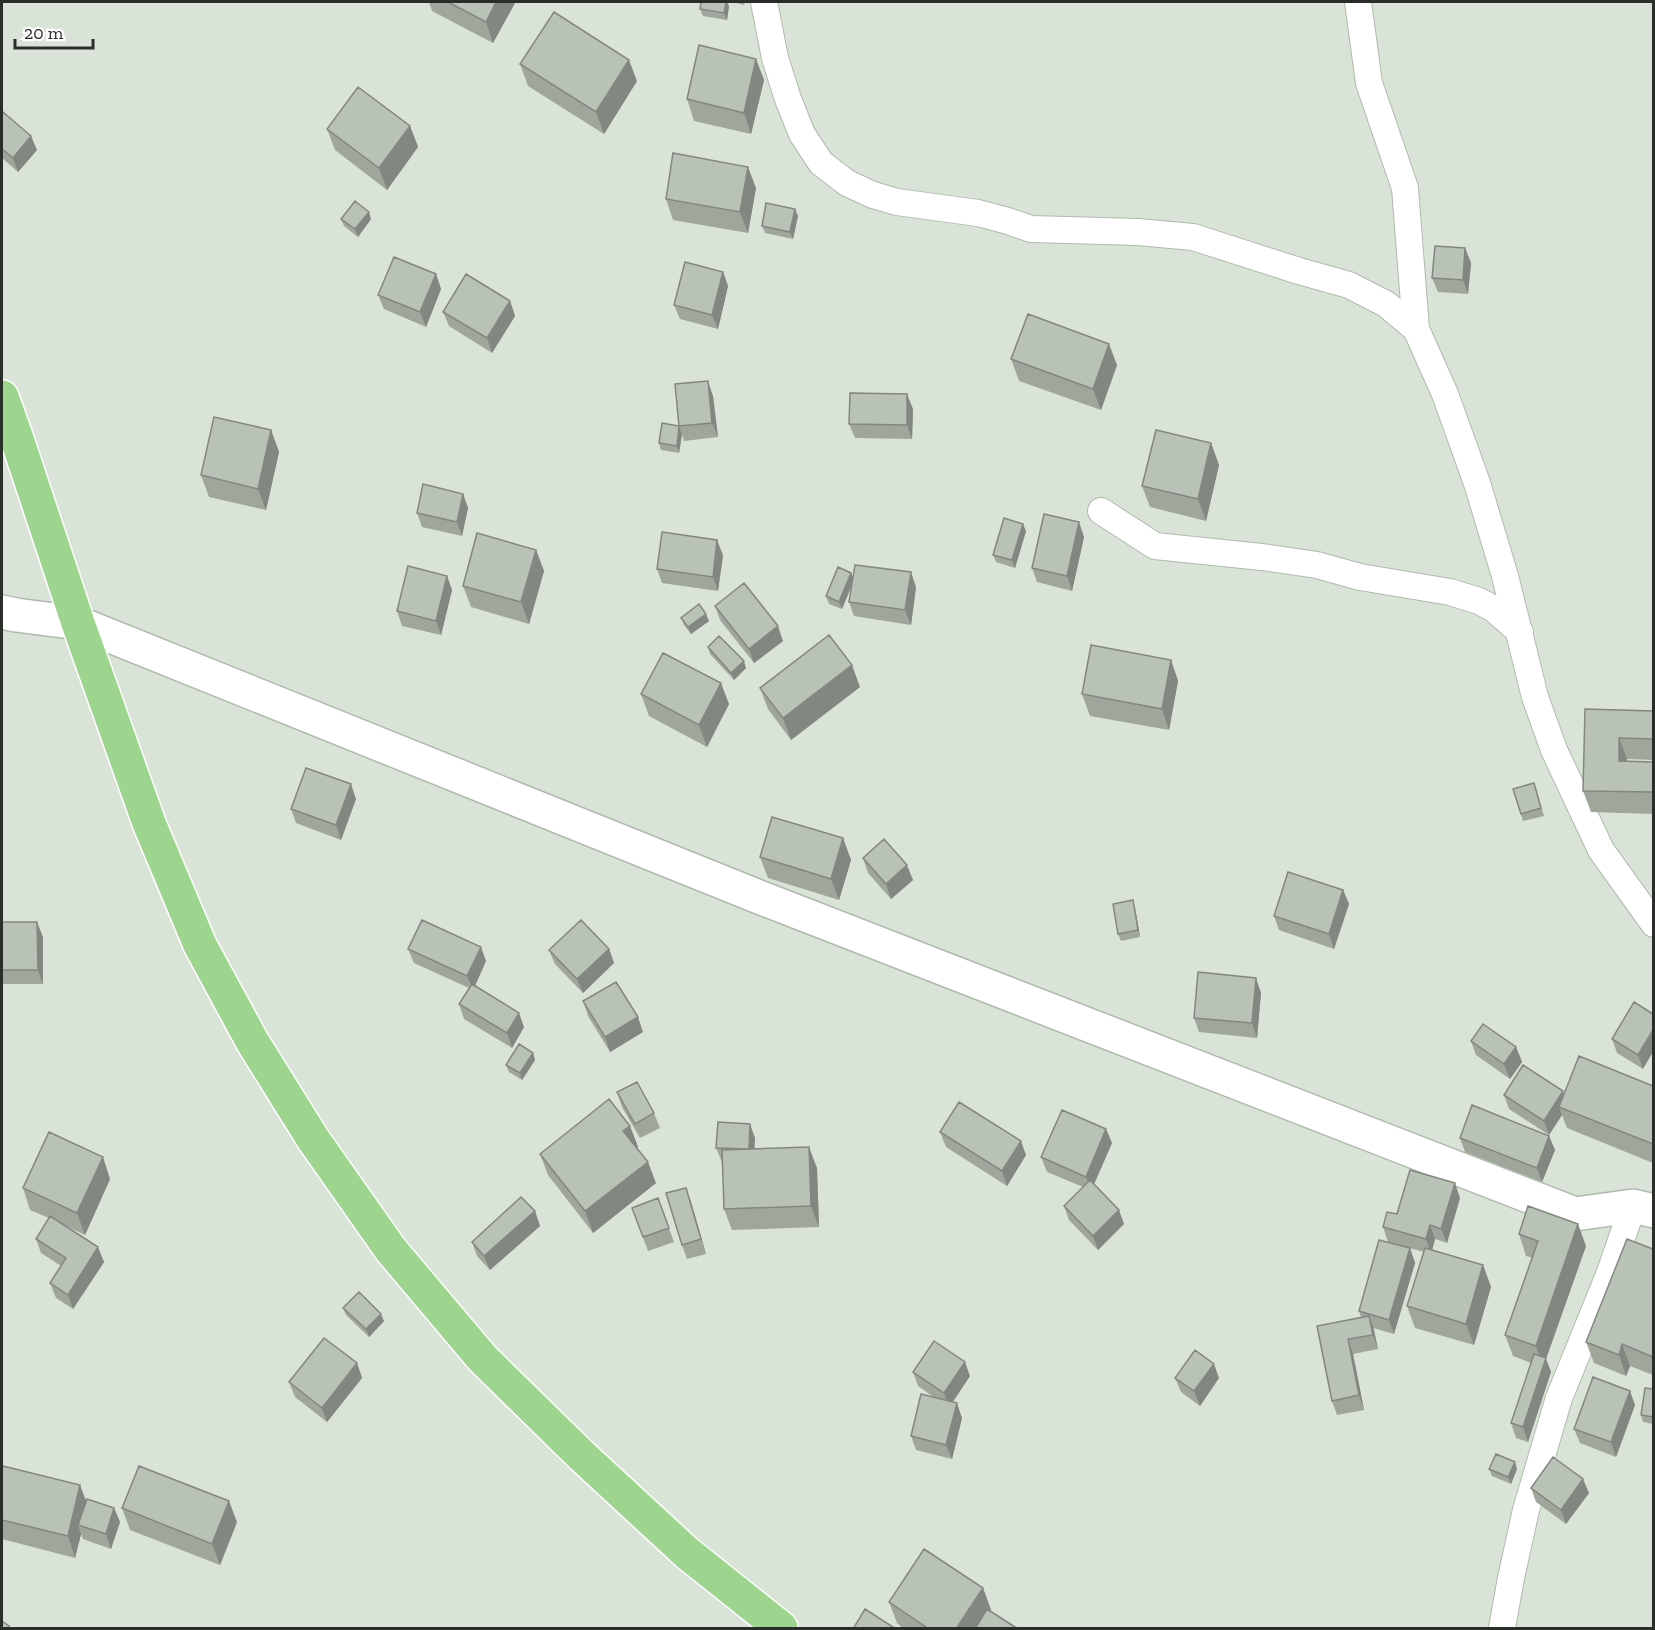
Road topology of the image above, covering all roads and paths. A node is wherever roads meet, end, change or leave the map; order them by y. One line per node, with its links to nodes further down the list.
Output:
1 (764, 2): 3 (street)
2 (1358, 2): 3 (street)
3 (1416, 329): 8 (street)
4 (2, 397): 7 (main road)
5 (1101, 511): 8 (street)
6 (2, 612): 7 (street)
7 (78, 623): 10 (street); 11 (main road)
8 (1520, 632): 9 (street)
9 (1653, 924)
10 (1643, 1208): 12 (street)
11 (781, 1629)
12 (1502, 1629)

